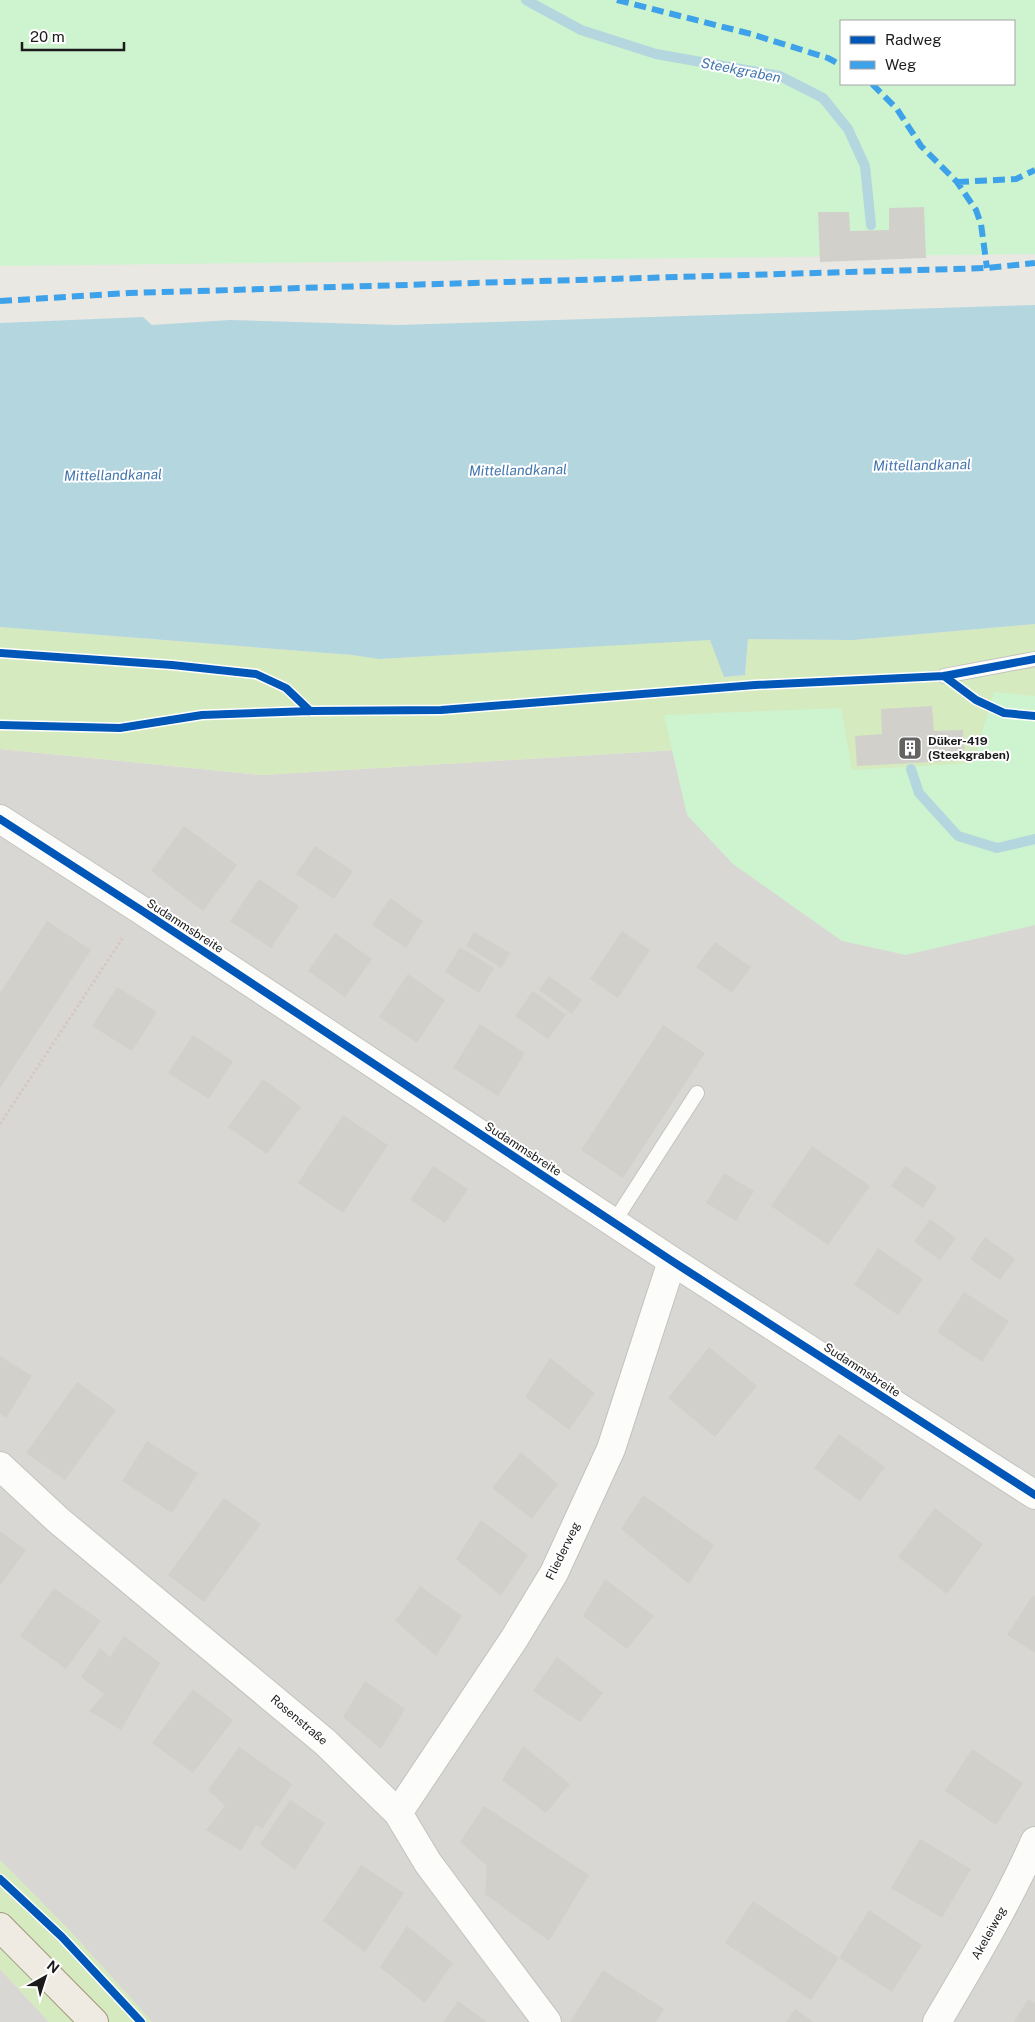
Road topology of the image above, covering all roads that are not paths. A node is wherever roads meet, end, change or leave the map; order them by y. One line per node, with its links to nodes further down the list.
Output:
1 (1035, 659): 2 (lane)
2 (944, 676)
3 (0, 819): 5 (street, Sudammsbreite)
4 (697, 1093): 5 (lane)
5 (614, 1222): 6 (street, Sudammsbreite)
6 (672, 1261): 8 (street, Sudammsbreite); 9 (street, Fliederweg)
7 (0, 1466): 9 (street, Rosenstraße)
8 (1035, 1495)
9 (398, 1813): 13 (street, Rosenstraße)
10 (1035, 1841): 14 (street, Akeleiweg)
11 (0, 1927): 12 (main road)
12 (94, 2022)
13 (547, 2022)
14 (937, 2022)

